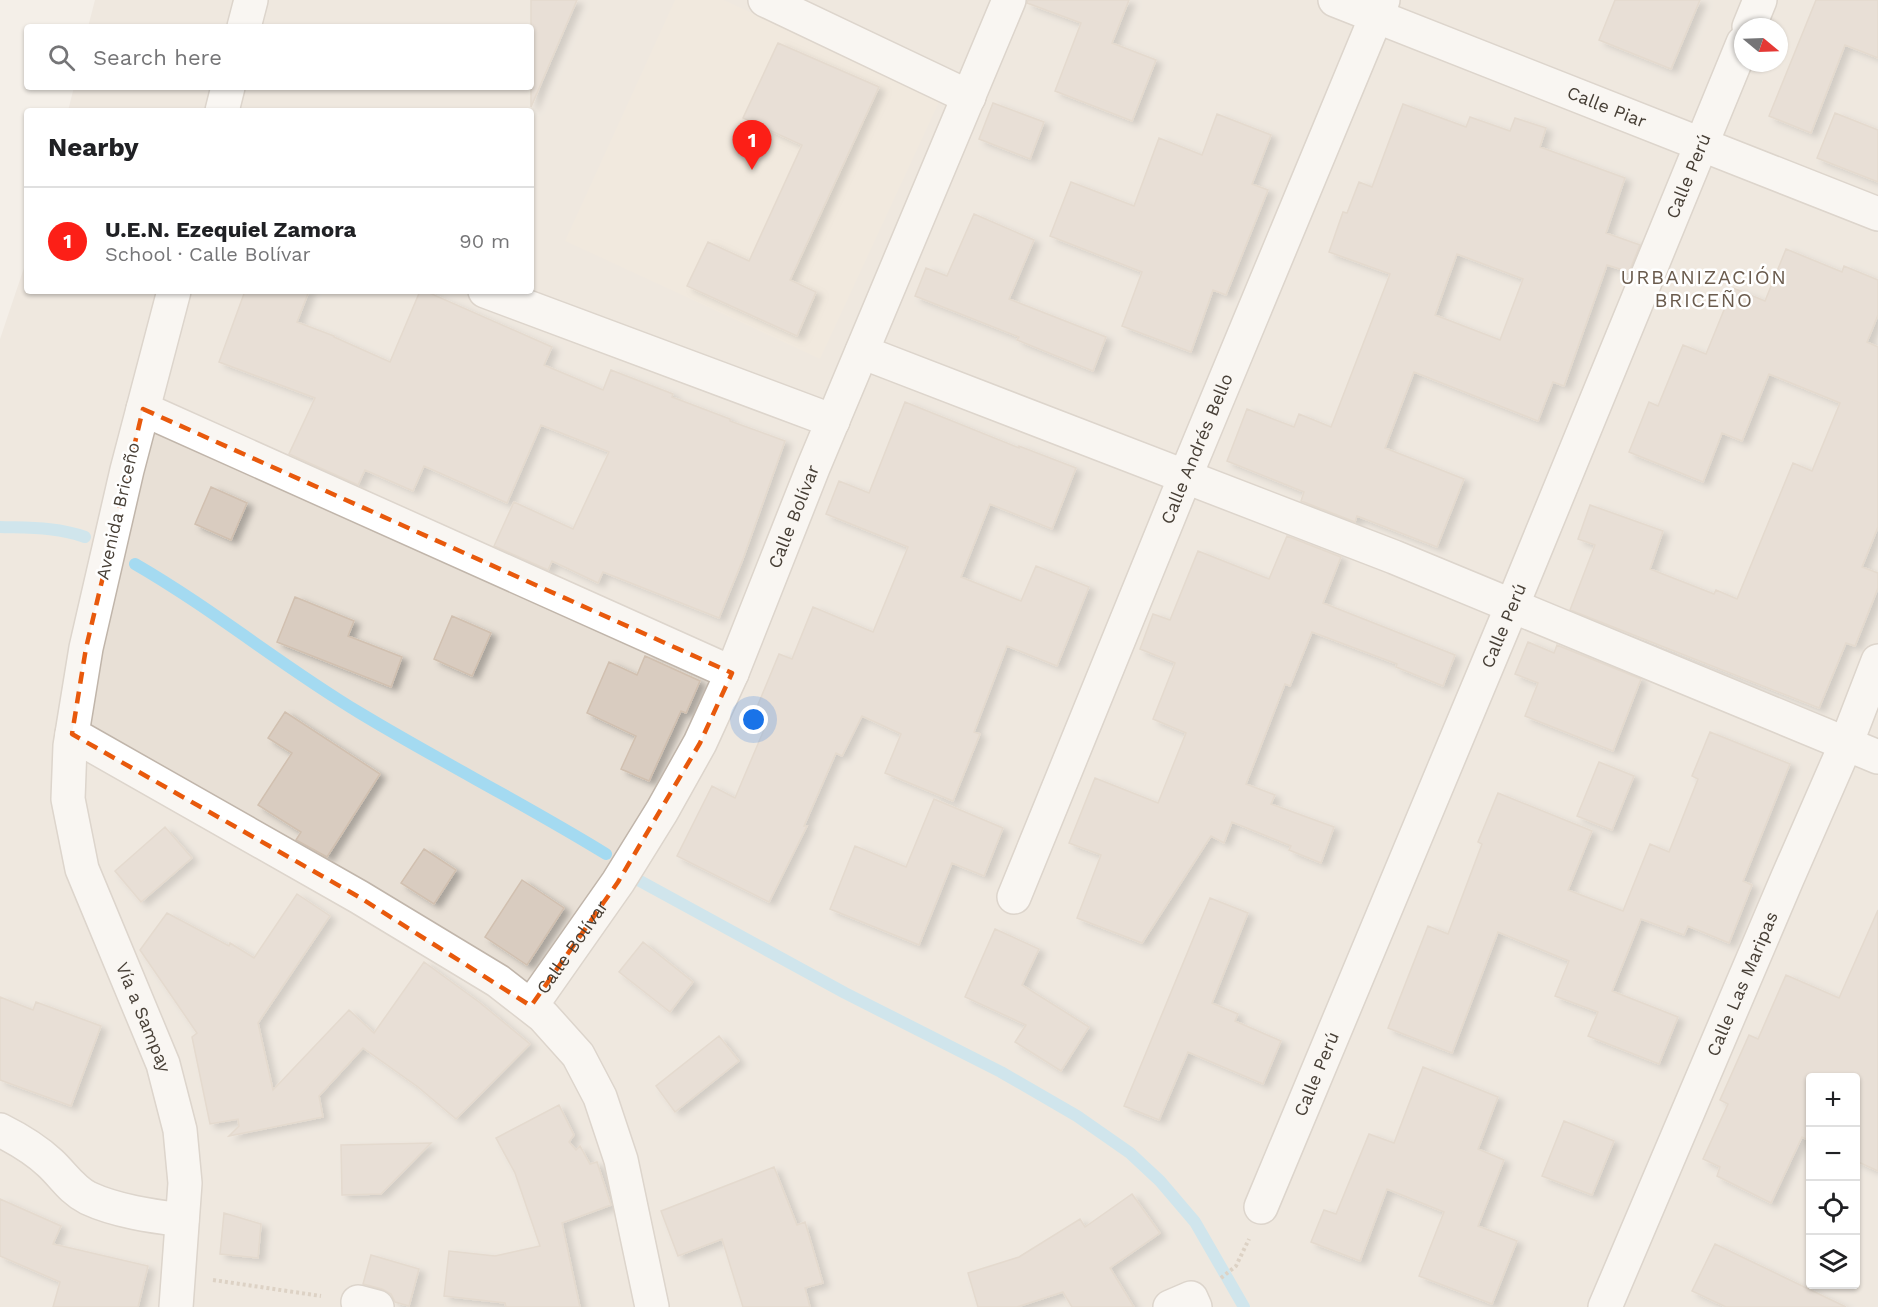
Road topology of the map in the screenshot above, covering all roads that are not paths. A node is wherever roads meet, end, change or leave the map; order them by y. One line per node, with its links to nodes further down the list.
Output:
1 (251, 0): 8 (street)
2 (765, 0): 11 (street)
3 (1009, 0): 11 (street, Calle Bolívar)
4 (1335, 0): 6 (street, Calle Piar)
5 (1760, 0): 7 (street)
6 (1379, 8): 13 (street, Calle Piar); 20 (street, Calle Andrés Bello)
7 (1753, 18)
8 (245, 24)
9 (1734, 65): 13 (street, Calle Perú)
10 (227, 90): 12 (street)
11 (969, 97): 17 (street, Calle Bolívar)
12 (223, 108)
13 (1702, 144): 14 (street, Calle Piar); 21 (street, Calle Perú)
14 (1878, 213)
15 (173, 294): 18 (street, Avenida Briceño)
16 (493, 294): 19 (street)
17 (862, 352): 19 (street, Calle Bolívar); 20 (street)
18 (143, 409): 23 (street); 24 (street, Avenida Briceño)
19 (832, 421): 23 (street, Calle Bolívar)
20 (1185, 477): 21 (street); 27 (street, Calle Andrés Bello)
21 (1512, 606): 25 (street); 30 (street, Calle Perú)
22 (1878, 661): 25 (street, Calle Las Maripas)
23 (732, 673): 28 (street, Calle Bolívar)
24 (72, 734): 28 (street); 31 (street, Vía a Sampay)
25 (1846, 744): 26 (street); 34 (street, Calle Las Maripas)
26 (1878, 758)
27 (1014, 897)
28 (531, 1006): 33 (street)
29 (0, 1130): 31 (street)
30 (1261, 1207)
31 (182, 1220): 32 (street, Vía a Sampay)
32 (177, 1291)
33 (652, 1307)
34 (1605, 1307)

